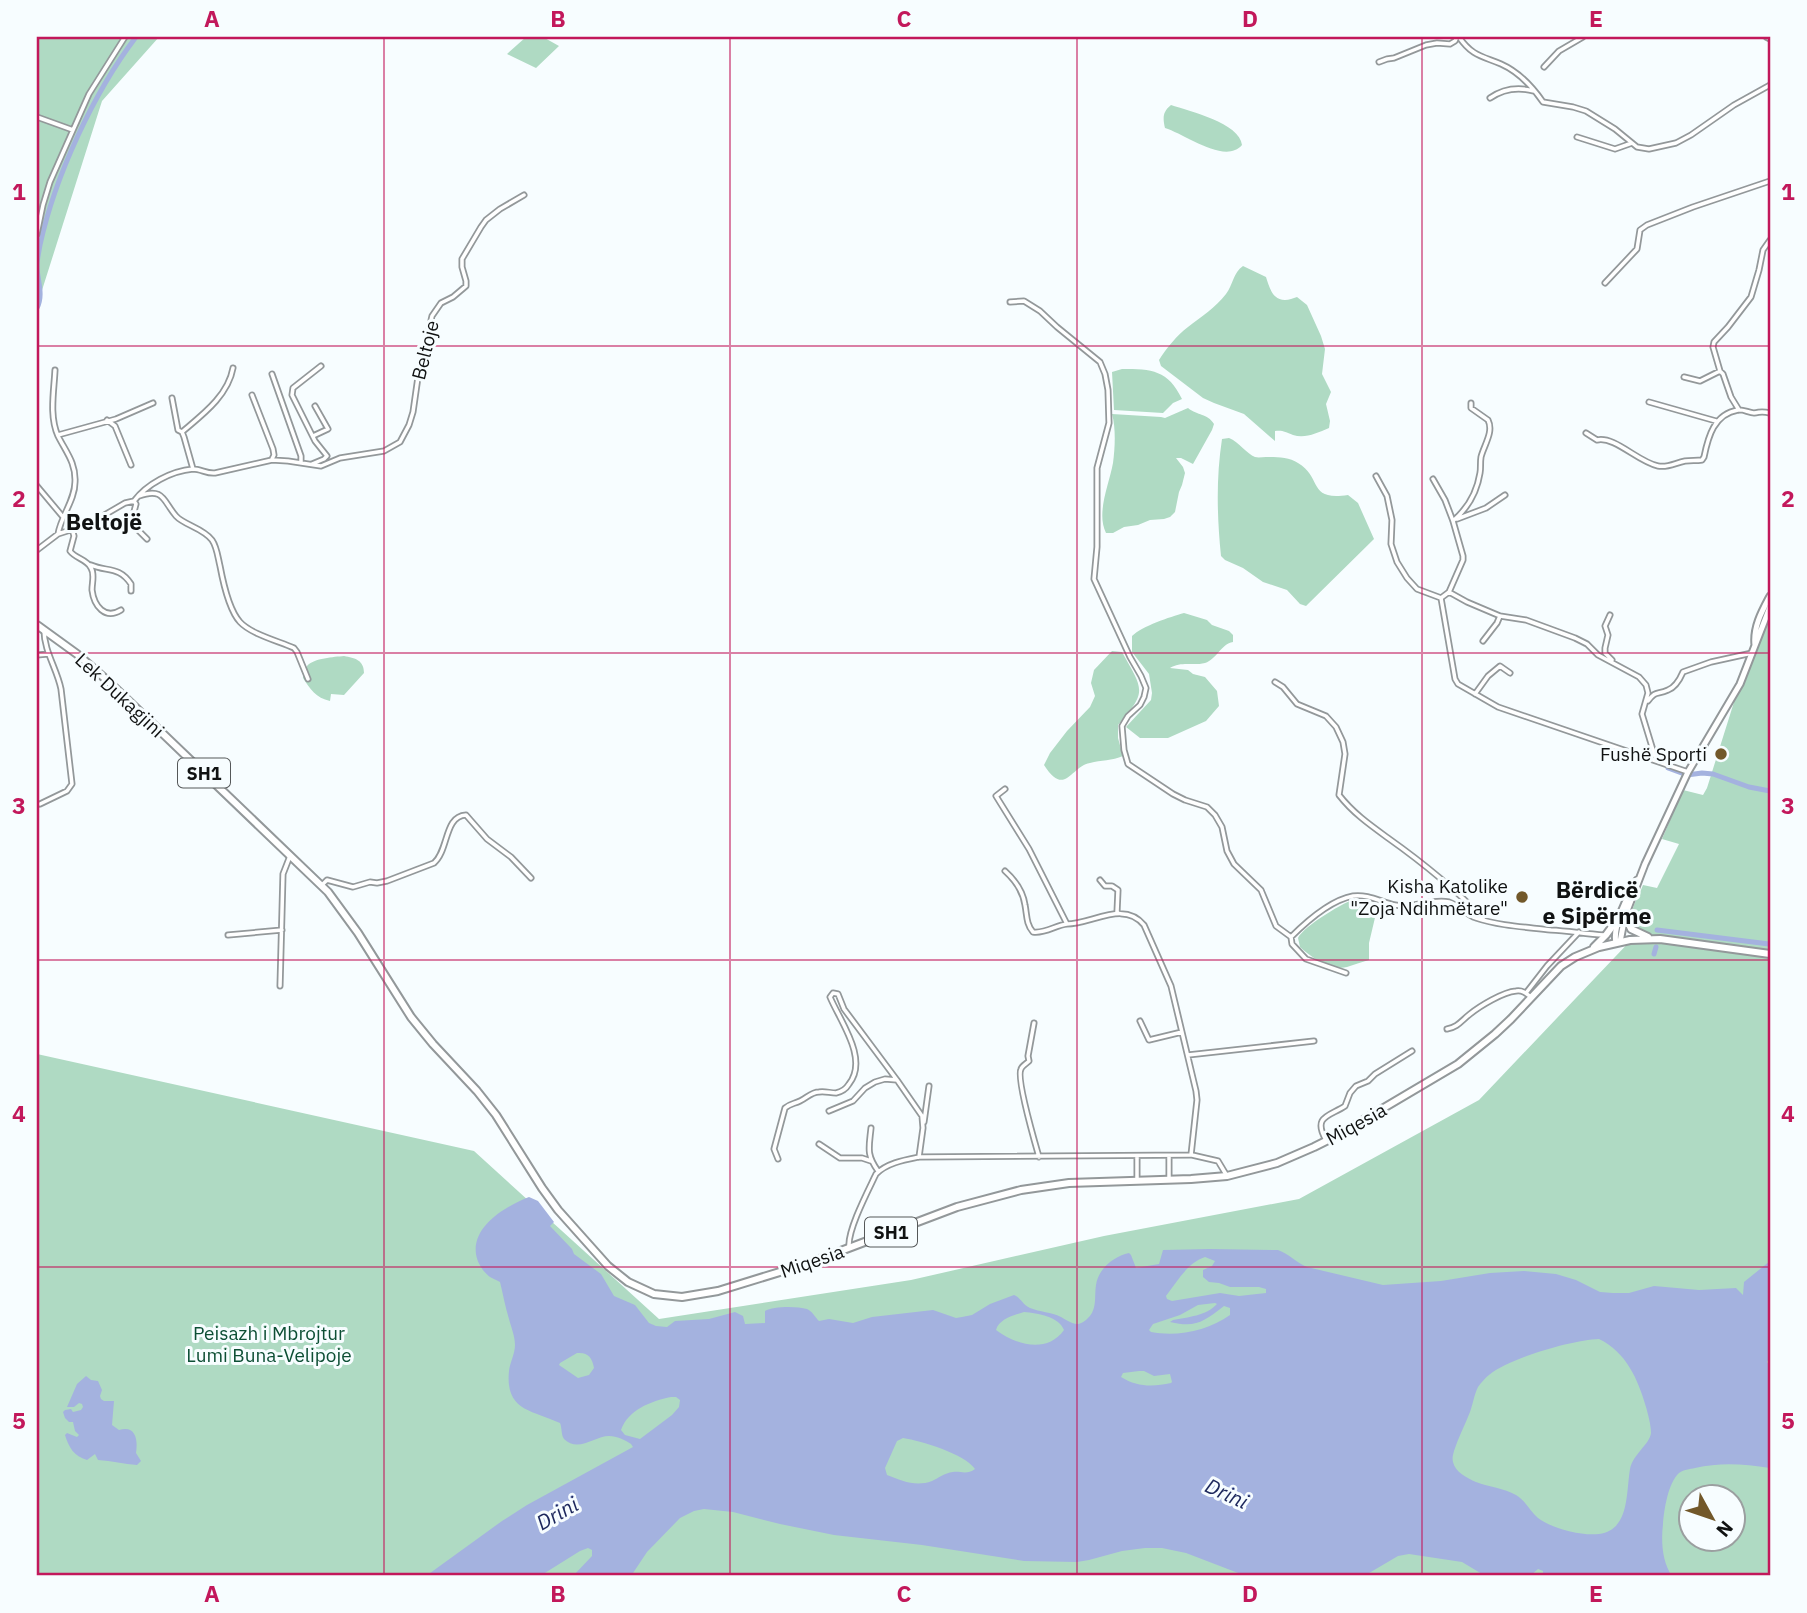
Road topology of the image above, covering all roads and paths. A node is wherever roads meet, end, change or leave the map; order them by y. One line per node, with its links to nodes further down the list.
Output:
1 (125, 37): 10 (street)
2 (1458, 37): 4 (street); 7 (street)
3 (1583, 37): 5 (street)
4 (1379, 62)
5 (1544, 68)
6 (1770, 85): 12 (street)
7 (1536, 91): 8 (street); 12 (street)
8 (1490, 98)
9 (37, 117): 10 (street)
10 (73, 130): 15 (street)
11 (1577, 137): 12 (street)
12 (1632, 143)
13 (1770, 181): 17 (street)
14 (524, 195): 42 (street, Beltoje)
15 (37, 234)
16 (1770, 240): 22 (street)
17 (1605, 283)
18 (1010, 302): 94 (street)
19 (321, 366): 38 (street)
20 (233, 368): 35 (street)
21 (55, 370): 37 (street)
22 (1720, 371): 24 (street); 31 (street)
23 (272, 374): 40 (street)
24 (1684, 377)
25 (251, 396): 39 (street)
26 (172, 398): 35 (street)
27 (1649, 402): 34 (street)
28 (153, 403): 33 (street)
29 (1471, 403): 50 (street)
30 (315, 406): 38 (street)
31 (1739, 410): 32 (street); 34 (street)
32 (1770, 413)
33 (107, 421): 37 (street); 41 (street)
34 (1716, 421): 36 (street)
35 (182, 432): 43 (street)
36 (1586, 433)
37 (58, 435): 49 (street)
38 (313, 436): 42 (street)
39 (272, 460): 40 (street, Beltoje); 43 (street, Beltoje)
40 (301, 463): 42 (street, Beltoje)
41 (131, 465)
42 (312, 465)
43 (193, 469): 48 (street, Beltoje)
44 (1376, 476): 59 (street)
45 (1433, 479): 50 (street)
46 (37, 486): 49 (street)
47 (1505, 495): 50 (street)
48 (135, 499): 51 (street, Beltoje); 53 (street); 72 (street)
49 (63, 517): 52 (street)
50 (1455, 520): 57 (street)
51 (72, 529): 52 (street, Beltoje); 55 (street)
52 (58, 534): 54 (street)
53 (147, 539)
54 (37, 550)
55 (90, 565): 56 (street); 61 (street)
56 (131, 591)
57 (1449, 592): 59 (street); 63 (street)
58 (1770, 596): 67 (main road)
59 (1441, 598): 74 (street)
60 (1770, 607): 67 (main road)
61 (121, 610)
62 (1609, 615): 70 (street)
63 (1500, 616): 66 (street); 70 (street)
64 (37, 625): 65 (main road, Lek Dukagjini / SH1)
65 (44, 630): 68 (street); 80 (main road, Lek Dukagjini / SH1)
66 (1483, 641)
67 (1754, 649): 75 (street); 77 (main road)
68 (48, 654): 69 (street); 79 (street)
69 (37, 655)
70 (1619, 666): 75 (street)
71 (1510, 674): 74 (street)
72 (308, 679)
73 (1275, 682): 87 (street)
74 (1475, 694): 76 (street)
75 (1645, 704): 76 (street)
76 (1656, 760): 77 (street)
77 (1687, 773): 86 (main road)
78 (1005, 789): 88 (street)
79 (40, 804)
80 (290, 855): 84 (main road, Lek Dukagjini / SH1); 89 (street)
81 (1005, 871): 88 (street)
82 (531, 878): 84 (street)
83 (1100, 880): 85 (street)
84 (321, 886): 91 (main road, Lek Dukagjini / SH1)
85 (1117, 912): 88 (street); 105 (street)
86 (1622, 916): 93 (main road); 95 (main road); 96 (main road)
87 (1484, 920): 90 (street); 94 (street)
88 (1067, 924)
89 (282, 930): 92 (street); 100 (street)
90 (1579, 932): 93 (street); 101 (street)
91 (358, 933): 127 (main road, Miqesia / SH1)
92 (228, 935)
93 (1606, 936): 97 (main road)
94 (1291, 937): 99 (street)
95 (1653, 939): 96 (main road, SH1); 98 (main road, SH1)
96 (1618, 942): 97 (main road, SH1)
97 (1590, 950): 101 (main road, Miqesia / SH1)
98 (1770, 954)
99 (1346, 973)
100 (280, 986)
101 (1528, 995): 104 (street); 114 (main road, Miqesia / SH1)
102 (1140, 1021): 105 (street)
103 (1034, 1023): 120 (street)
104 (1447, 1029)
105 (1182, 1032): 108 (street)
106 (1314, 1041): 108 (street)
107 (1412, 1051): 114 (street)
108 (1188, 1055): 116 (street)
109 (897, 1080): 111 (street); 113 (street); 121 (street)
110 (929, 1086): 113 (street)
111 (829, 1111)
112 (871, 1128): 122 (street)
113 (923, 1128): 119 (street)
114 (1326, 1141): 124 (main road, Miqesia / SH1)
115 (819, 1144): 122 (street)
116 (1191, 1155): 118 (street); 124 (street)
117 (1137, 1156): 118 (street); 120 (street); 125 (street)
118 (1169, 1156): 126 (street)
119 (919, 1157): 120 (street); 123 (street)
120 (1039, 1157)
121 (778, 1159)
122 (871, 1161): 123 (street)
123 (878, 1171): 127 (street)
124 (1227, 1176): 126 (main road, Miqesia / SH1)
125 (1137, 1180): 126 (main road, Miqesia / SH1); 127 (main road, Miqesia / SH1)
126 (1168, 1180)
127 (849, 1248)

